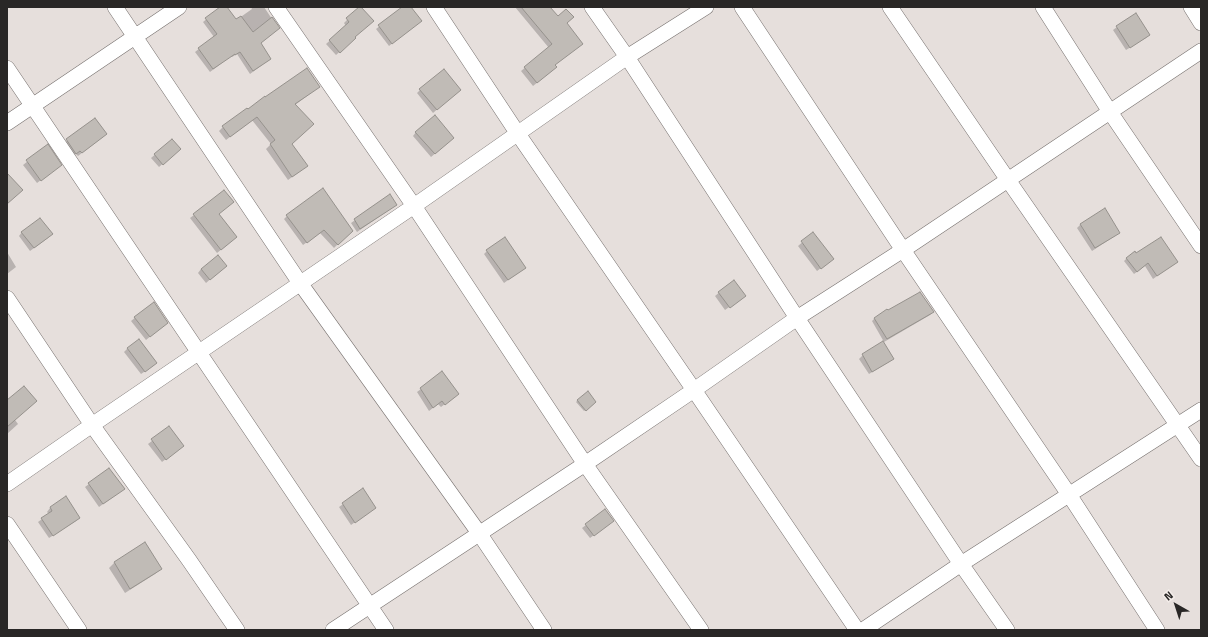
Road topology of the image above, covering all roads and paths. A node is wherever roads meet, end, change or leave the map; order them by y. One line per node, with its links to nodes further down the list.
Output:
1 (115, 7): 12 (street)
2 (179, 7): 12 (street)
3 (276, 7): 21 (street)
4 (434, 7): 19 (street)
5 (592, 7): 14 (street)
6 (706, 7): 14 (street)
7 (742, 7): 23 (street)
8 (890, 7): 20 (street)
9 (1043, 7): 17 (street)
10 (1191, 7): 11 (street)
11 (1201, 22)
12 (135, 37): 16 (street); 24 (street)
13 (1201, 51): 17 (street)
14 (627, 57): 19 (street); 26 (street)
15 (7, 68): 16 (street)
16 (32, 106): 18 (street); 27 (street)
17 (1110, 112): 20 (street); 22 (street)
18 (7, 123)
19 (518, 134): 21 (street); 28 (street)
20 (1008, 180): 23 (street); 31 (street)
21 (414, 206): 24 (street); 33 (street)
22 (1201, 246)
23 (903, 250): 26 (street); 35 (street)
24 (300, 283): 27 (street); 37 (street)
25 (7, 298): 30 (street)
26 (797, 318): 28 (street); 38 (street)
27 (199, 352): 30 (street); 39 (street)
28 (694, 390): 33 (street); 46 (street)
29 (1201, 410): 31 (street)
30 (92, 425): 34 (street); 41 (street)
31 (1178, 425): 32 (street); 35 (street)
32 (1201, 459)
33 (585, 464): 37 (street); 45 (street)
34 (7, 484)
35 (1070, 496): 38 (street); 49 (street)
36 (7, 524): 40 (street)
37 (479, 533): 39 (street); 44 (street)
38 (961, 564): 47 (street); 48 (street)
39 (370, 606): 42 (street); 43 (street)
40 (79, 630)
41 (237, 630)
42 (332, 630)
43 (386, 630)
44 (544, 630)
45 (701, 630)
46 (857, 630)
47 (863, 630)
48 (1006, 630)
49 (1157, 630)

